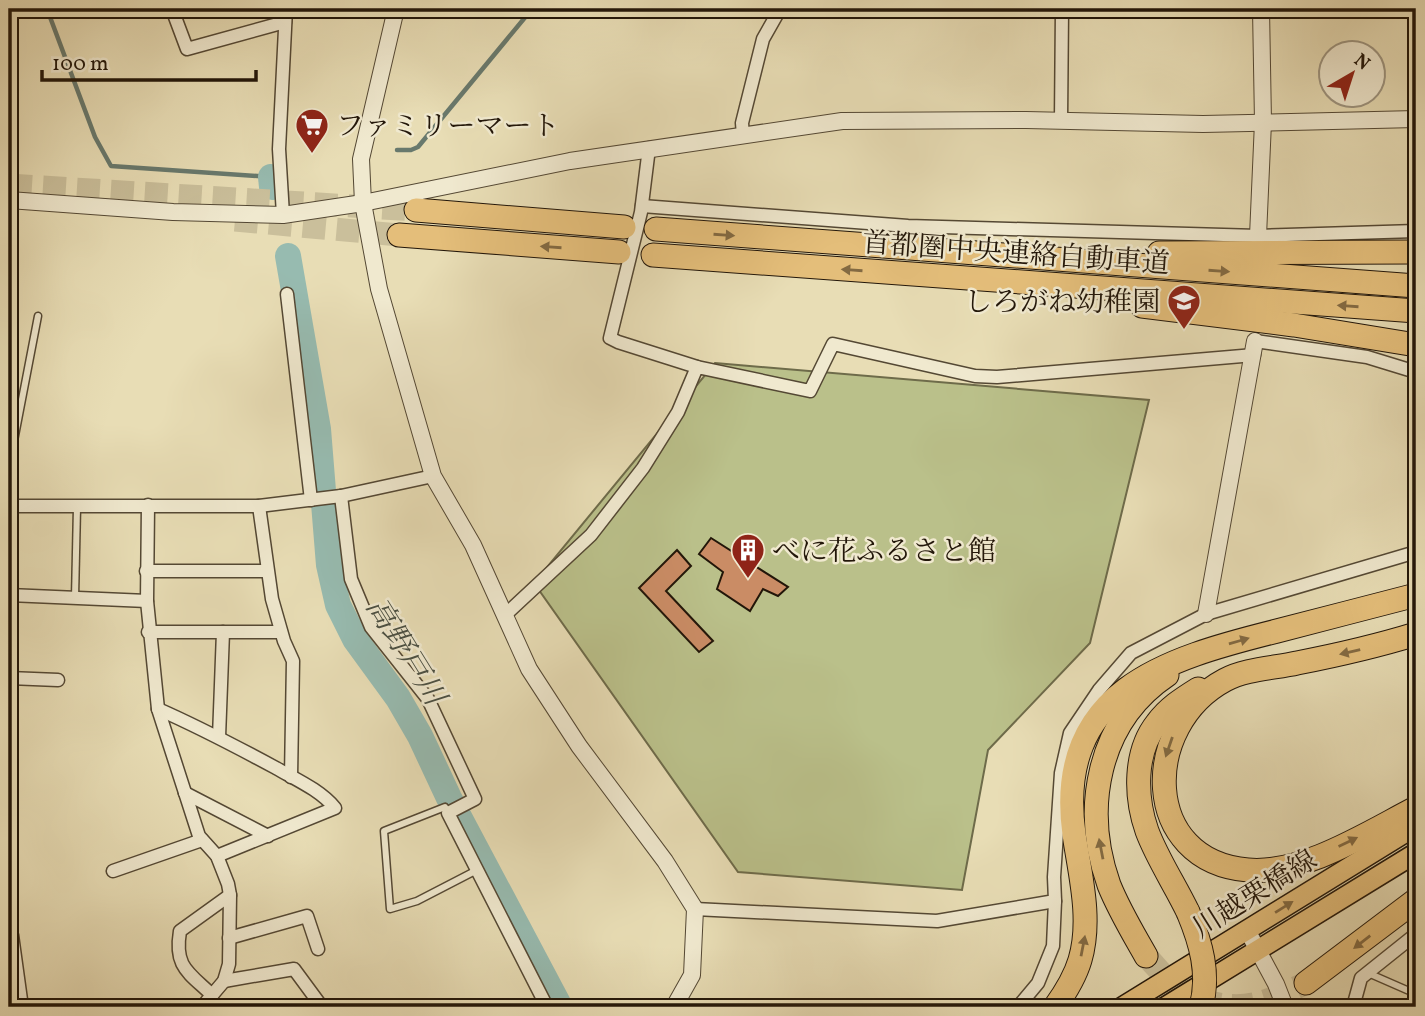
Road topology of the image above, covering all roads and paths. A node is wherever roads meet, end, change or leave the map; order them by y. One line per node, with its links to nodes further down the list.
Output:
1 (172, 9): 6 (street)
2 (396, 9): 13 (street)
3 (780, 9): 10 (street)
4 (1062, 9): 7 (street)
5 (1261, 9): 9 (street)
6 (285, 15): 16 (street)
7 (1061, 120): 9 (street); 10 (street)
8 (1416, 120): 9 (street)
9 (1263, 122): 21 (street)
10 (743, 135): 11 (street)
11 (649, 148): 13 (street); 14 (street)
12 (9, 200): 16 (street)
13 (363, 203): 16 (street); 36 (street)
14 (642, 206): 21 (street); 33 (street)
15 (416, 211): 17 (highway)
16 (283, 215)
17 (624, 227)
18 (656, 229): 23 (highway, 首都圏中央連絡自動車道, one-way to 23)
19 (1416, 231): 21 (street)
20 (399, 235): 22 (highway, one-way to 20)
21 (1258, 236)
22 (619, 252)
23 (953, 252): 24 (highway); 27 (highway, 首都圏中央連絡自動車道, one-way to 27)
24 (1416, 252)
25 (653, 255): 26 (highway, 首都圏中央連絡自動車道, one-way to 25)
26 (905, 274): 29 (highway, 首都圏中央連絡自動車道, one-way to 26); 31 (highway)
27 (1416, 286)
28 (287, 294): 38 (street)
29 (1416, 311)
30 (38, 316): 35 (lane)
31 (1416, 345)
32 (1255, 348): 33 (street); 34 (street); 50 (street)
33 (697, 367): 51 (street)
34 (1416, 372)
35 (9, 467)
36 (433, 476): 37 (street); 51 (street)
37 (341, 496): 38 (street); 65 (street)
38 (311, 500): 41 (street)
39 (77, 505): 40 (street); 42 (street); 48 (lane)
40 (148, 505): 41 (street); 44 (street)
41 (259, 506): 45 (street)
42 (9, 508)
43 (1416, 552): 50 (street)
44 (146, 571): 45 (street); 49 (street)
45 (267, 571): 54 (street)
46 (9, 595): 48 (street)
47 (1416, 595): 56 (highway, one-way to 47)
48 (75, 598): 49 (street)
49 (146, 601): 52 (street)
50 (1206, 614): 75 (street)
51 (504, 616): 76 (street)
52 (148, 632): 53 (street); 60 (street)
53 (223, 632): 54 (street); 61 (street)
54 (281, 632): 62 (street)
55 (1416, 634): 58 (highway, one-way to 58)
56 (1203, 652): 83 (highway, one-way to 56); 95 (highway, one-way to 56)
57 (9, 678): 59 (street)
58 (1227, 678): 64 (highway, one-way to 64); 98 (highway, bridge)
59 (58, 680)
60 (158, 709): 61 (street); 63 (street)
61 (219, 737): 62 (street)
62 (291, 777): 67 (street)
63 (186, 793): 67 (street); 68 (street)
64 (1416, 808)
65 (448, 813): 71 (street); 71 (lane)
66 (1416, 826): 77 (main road, 川越栗橋線, one-way to 66)
67 (268, 836): 70 (street)
68 (202, 840): 70 (street); 72 (street)
69 (1416, 853): 82 (main road, 川越栗橋線)
70 (217, 856): 73 (street)
71 (477, 870): 92 (street)
72 (113, 871)
73 (230, 895): 80 (street); 88 (street)
74 (1416, 900): 86 (highway, one-way to 86)
75 (1055, 901): 76 (street); 94 (street)
76 (695, 909): 93 (street)
77 (1247, 930): 82 (street); 96 (main road, 川越栗橋線)
78 (1416, 934): 84 (street)
79 (9, 935): 90 (street)
80 (229, 938): 81 (street); 85 (street)
81 (318, 949)
82 (1258, 951): 97 (main road, 川越栗橋線); 99 (street)
83 (1146, 956)
84 (1366, 972): 87 (lane); 100 (street)
85 (224, 981): 88 (street); 89 (street)
86 (1306, 983)
87 (1416, 994)
88 (212, 995): 91 (street)
89 (320, 1006)
90 (22, 1007)
91 (202, 1007)
92 (547, 1007)
93 (674, 1007)
94 (1018, 1007)
95 (1055, 1007)
96 (1122, 1007)
97 (1165, 1007)
98 (1201, 1007)
99 (1285, 1007)
100 (1353, 1007)

